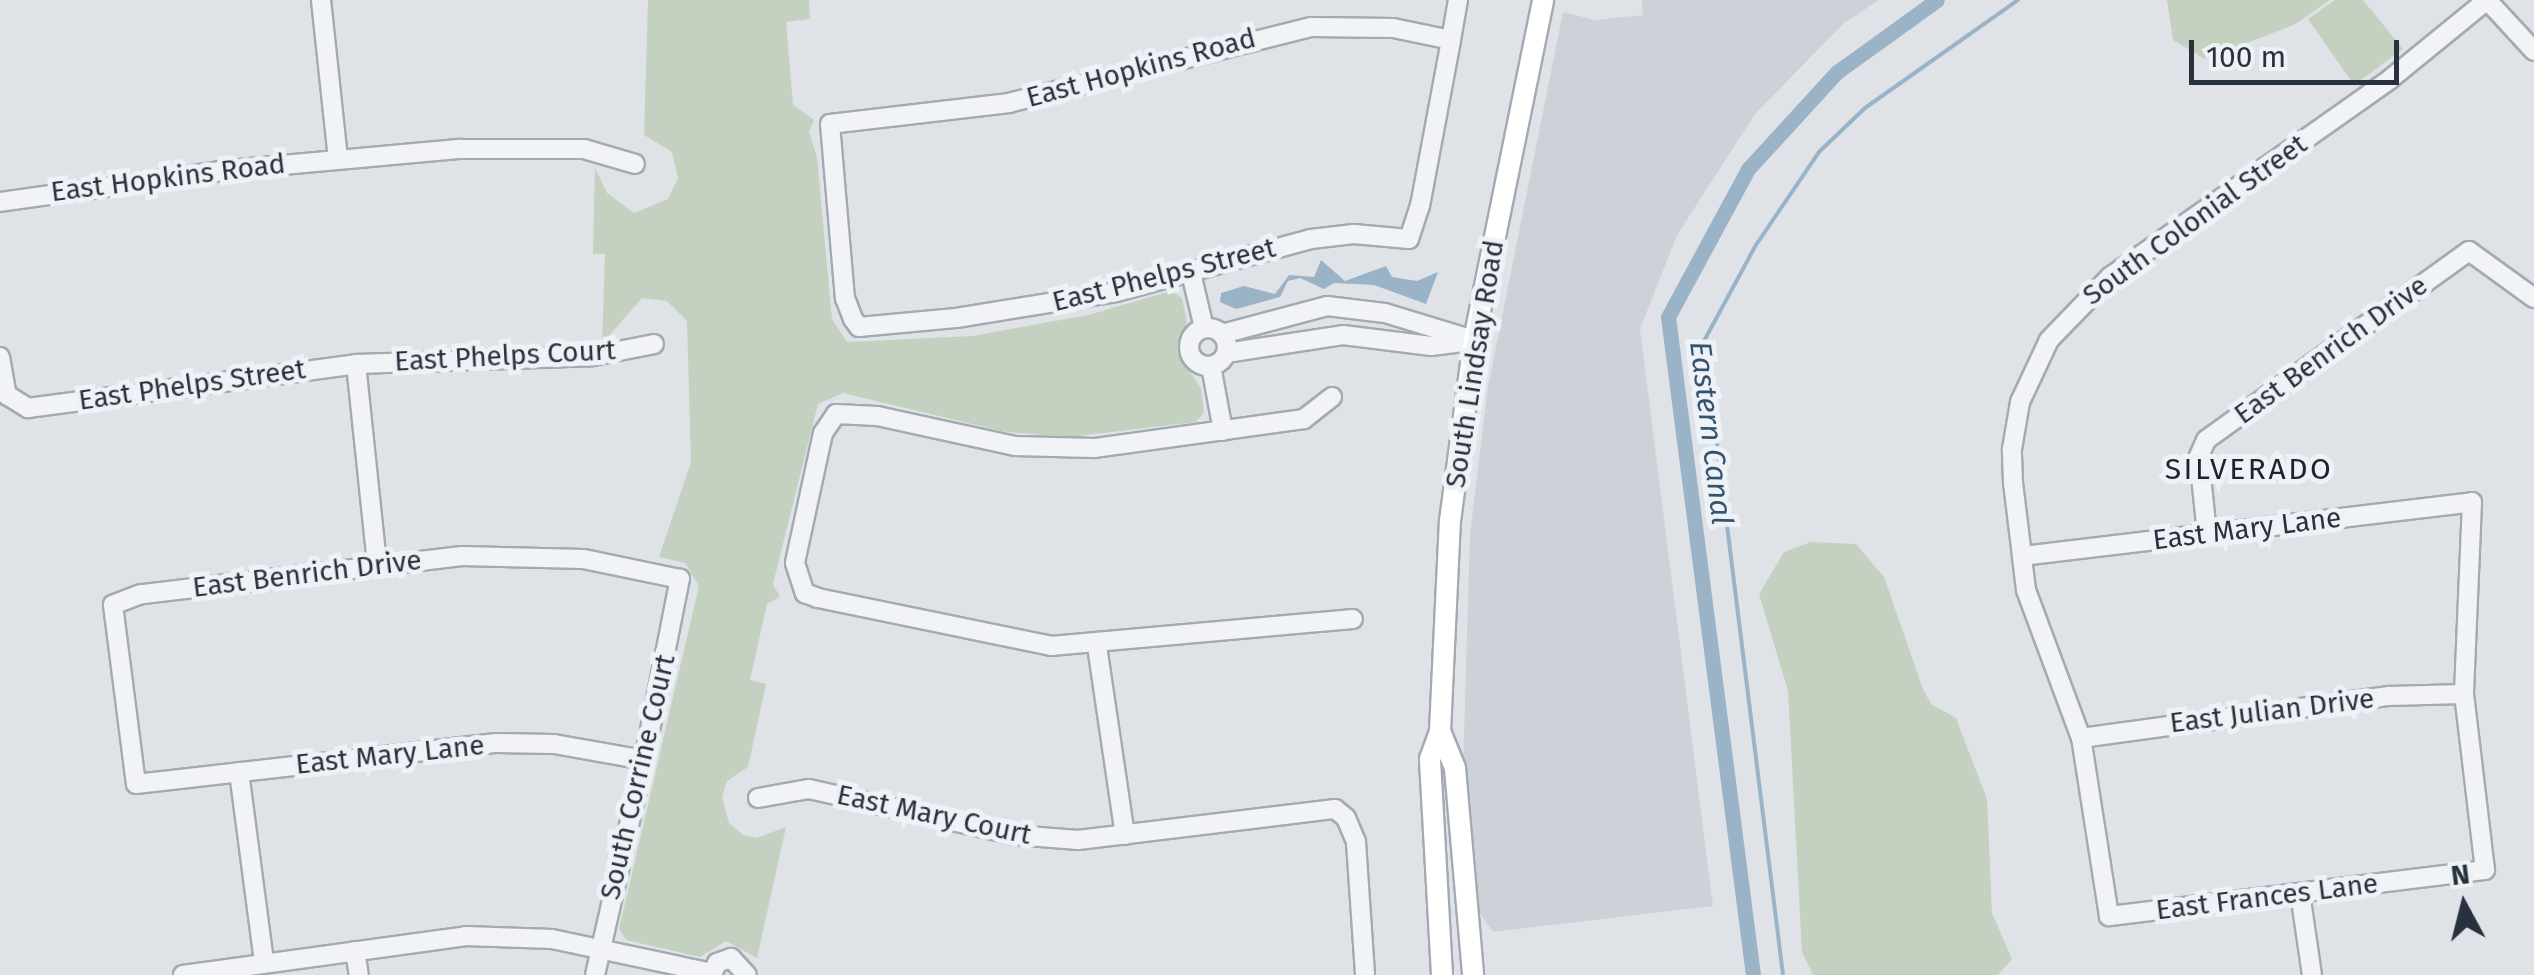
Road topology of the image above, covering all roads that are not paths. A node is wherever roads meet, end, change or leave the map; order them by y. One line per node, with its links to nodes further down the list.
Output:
1 (321, 0): 7 (street)
2 (1458, 0): 5 (street)
3 (1544, 0): 14 (main road, South Lindsay Road)
4 (2487, 0): 6 (street); 23 (street, South Colonial Street)
5 (1452, 40): 10 (street, East Phelps Street); 12 (street, East Hopkins Road)
6 (2534, 51)
7 (338, 158): 8 (street, East Hopkins Road); 9 (street, East Hopkins Road)
8 (634, 164)
9 (0, 202)
10 (1191, 272): 12 (street, East Phelps Street); 13 (street)
11 (2534, 298): 22 (street, East Benrich Drive)
12 (858, 328)
13 (1204, 328): 15 (street); 19 (street)
14 (1474, 340): 15 (street); 15 (street); 29 (main road, South Lindsay Road)
15 (1224, 343): 19 (street)
16 (654, 344): 18 (street, East Phelps Court)
17 (0, 356): 18 (street, East Phelps Street)
18 (356, 364): 24 (street)
19 (1211, 366): 21 (street)
20 (1332, 397): 21 (street)
21 (1222, 432): 27 (street)
22 (2207, 534): 23 (street, East Mary Lane); 28 (street, East Mary Lane)
23 (2022, 556): 30 (street, South Colonial Street)
24 (377, 564): 25 (street, East Benrich Drive); 33 (street, East Benrich Drive)
25 (680, 579): 31 (street, South Corrine Court)
26 (1353, 619): 27 (street)
27 (1097, 646): 35 (street)
28 (2464, 694): 30 (street, East Julian Drive); 36 (street, East Frances Lane)
29 (1440, 731): 47 (main road, South Lindsay Road); 48 (main road, South Lindsay Road)
30 (2081, 738): 37 (street, South Colonial Street)
31 (644, 760): 32 (street, East Mary Lane); 38 (street, South Corrine Court)
32 (239, 772): 33 (street, East Mary Lane); 40 (street)
33 (136, 784)
34 (758, 798): 35 (street, East Mary Court)
35 (1124, 835): 46 (street, East Mary Court)
36 (2300, 893): 37 (street, East Frances Lane); 49 (street)
37 (2108, 916)
38 (599, 947): 39 (street); 41 (street); 44 (street, South Corrine Court)
39 (356, 951): 40 (street); 43 (street)
40 (264, 963): 42 (street)
41 (712, 974): 45 (street)
42 (183, 975)
43 (359, 975)
44 (594, 975)
45 (748, 975)
46 (1364, 975)
47 (1442, 975)
48 (1473, 975)
49 (2312, 975)

